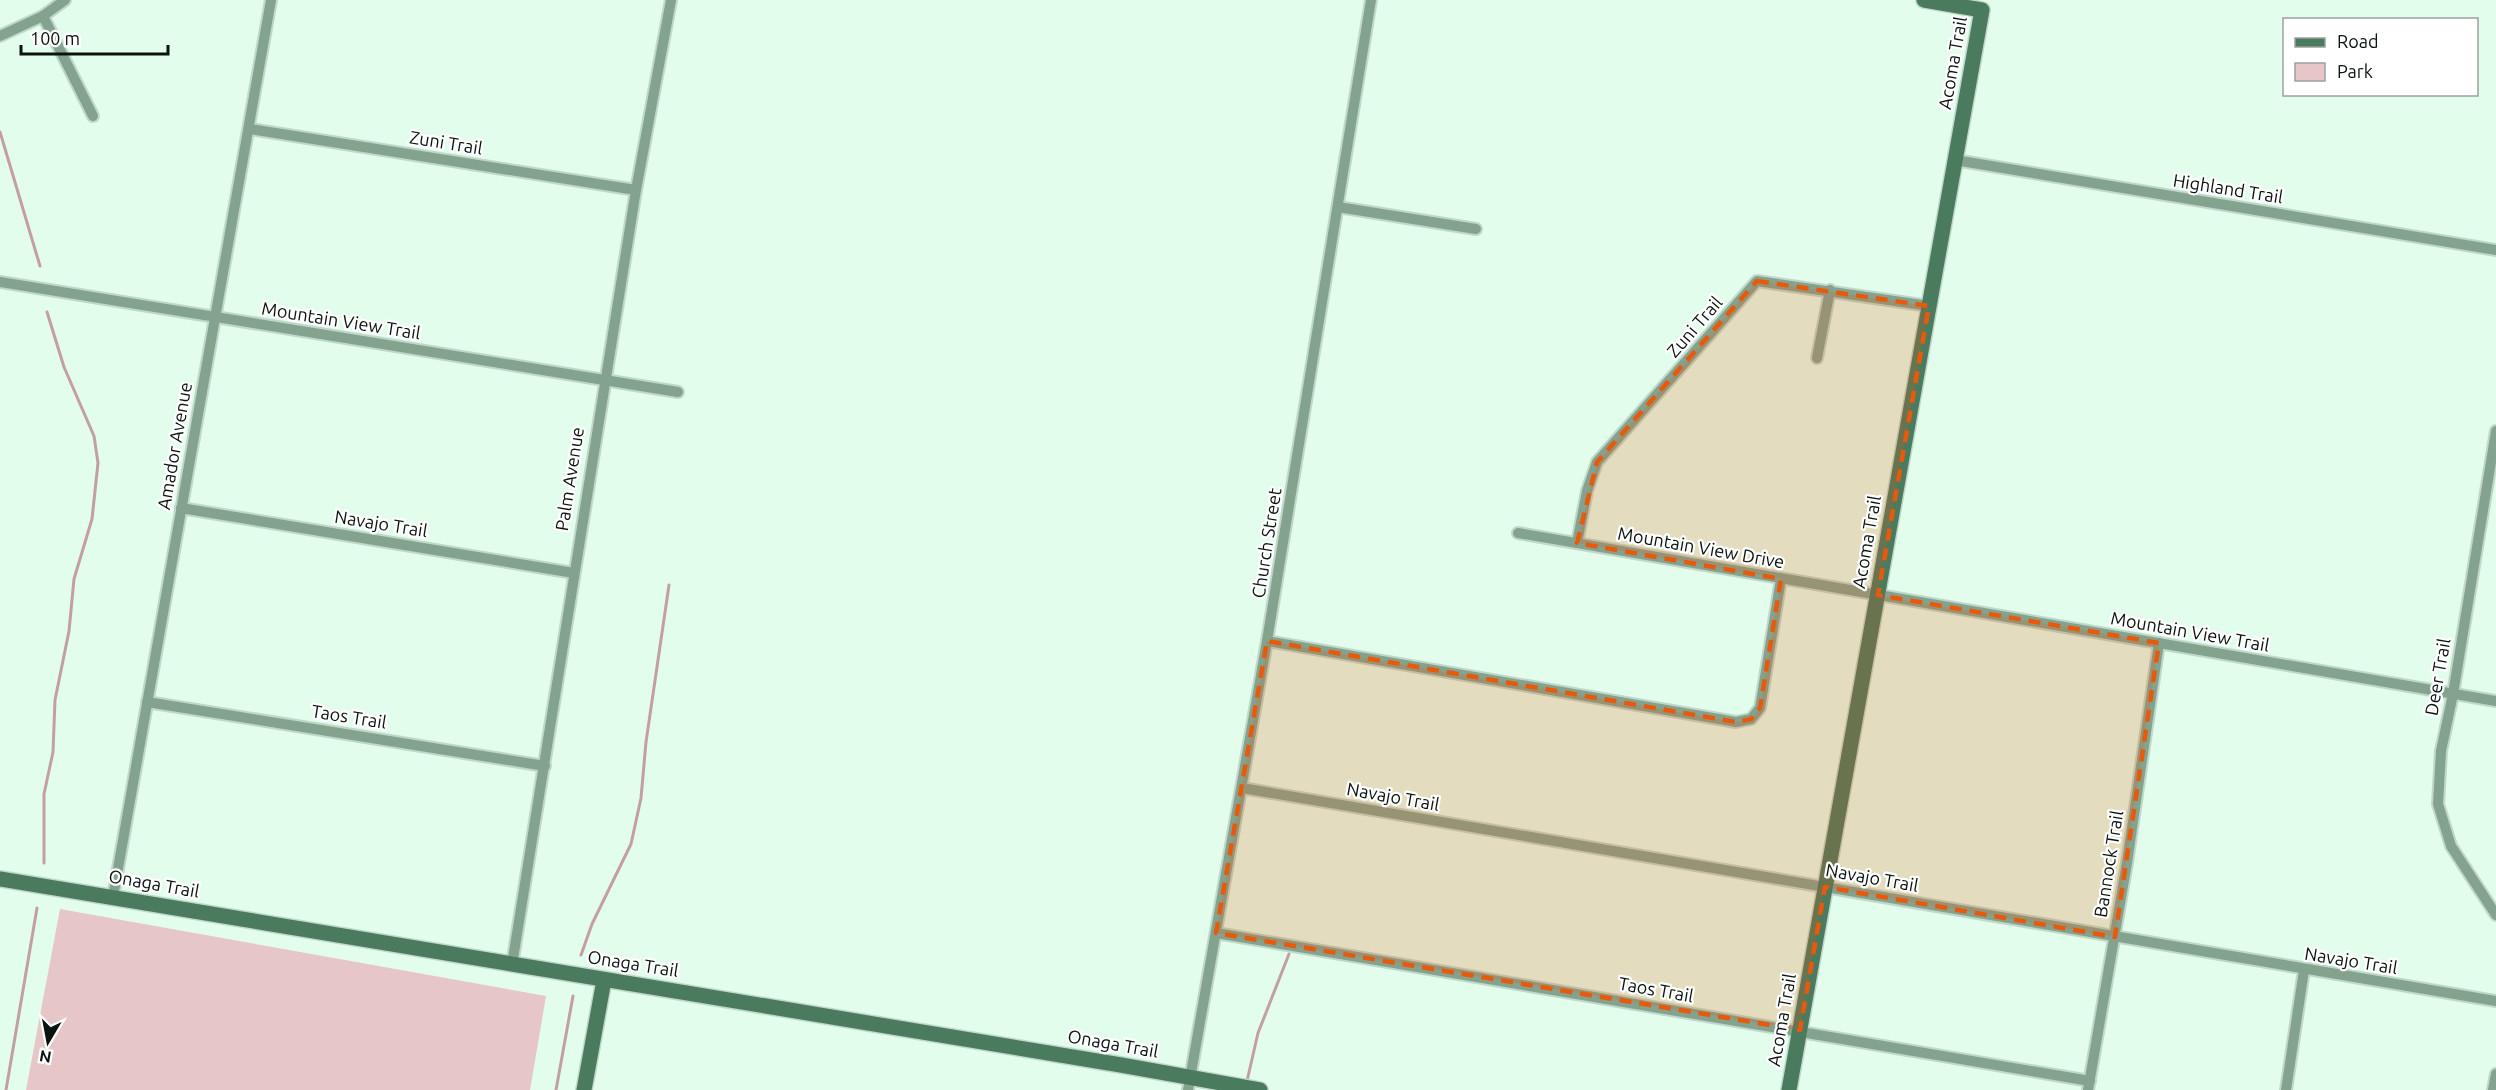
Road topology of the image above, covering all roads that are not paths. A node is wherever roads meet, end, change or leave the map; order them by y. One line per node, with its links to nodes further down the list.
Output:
1 (65, 0): 7 (street)
2 (271, 0): 10 (street, Amador Avenue)
3 (671, 0): 12 (street, Palm Avenue)
4 (1371, 0): 13 (street, Church Street)
5 (1924, 0): 6 (street)
6 (1983, 5): 11 (street, Acoma Trail)
7 (43, 16): 8 (street); 9 (street)
8 (0, 36)
9 (93, 116)
10 (250, 129): 12 (street, Zuni Trail); 19 (street, Amador Avenue)
11 (1955, 160): 15 (street, Highland Trail); 18 (street, Acoma Trail)
12 (636, 190): 21 (street, Palm Avenue)
13 (1338, 207): 14 (street); 30 (street, Church Street)
14 (1476, 229)
15 (2496, 250)
16 (0, 282): 19 (street, Mountain View Trail)
17 (1830, 290): 18 (street, Zuni Trail); 20 (street); 26 (street, Zuni Trail)
18 (1929, 306): 29 (street, Acoma Trail)
19 (213, 317): 21 (street, Mountain View Trail); 24 (street, Amador Avenue)
20 (1817, 358)
21 (606, 381): 22 (street, Mountain View Trail); 27 (street, Palm Avenue)
22 (678, 392)
23 (2496, 431): 32 (street, Deer Trail)
24 (181, 508): 27 (street, Navajo Trail); 34 (street, Amador Avenue)
25 (1518, 533): 26 (street, Mountain View Drive)
26 (1577, 543): 28 (street, Mountain View Drive)
27 (574, 573): 35 (street, Palm Avenue)
28 (1781, 579): 29 (street, Mountain View Drive); 30 (street)
29 (1878, 595): 31 (street, Mountain View Trail); 38 (street, Acoma Trail)
30 (1267, 641): 36 (street, Church Street)
31 (2159, 643): 32 (street, Mountain View Trail); 42 (street, Bannock Trail)
32 (2452, 694): 33 (street, Mountain View Trail); 40 (street, Deer Trail)
33 (2496, 701)
34 (147, 702): 35 (street, Taos Trail); 39 (street, Amador Avenue)
35 (545, 766): 43 (street, Palm Avenue)
36 (1242, 788): 38 (street, Navajo Trail); 41 (street, Church Street)
37 (0, 879): 39 (street, Onaga Trail)
38 (1825, 887): 42 (street, Navajo Trail); 47 (street, Acoma Trail)
39 (113, 897): 43 (street, Onaga Trail)
40 (2496, 915)
41 (1216, 933): 47 (street, Taos Trail); 49 (street, Church Street)
42 (2115, 937): 44 (street, Navajo Trail); 50 (street, Bannock Trail)
43 (512, 964): 45 (street, Onaga Trail)
44 (2304, 970): 46 (street, Navajo Trail); 54 (street)
45 (604, 980): 49 (street, Onaga Trail); 51 (street)
46 (2496, 1002)
47 (1800, 1030): 50 (street, Taos Trail); 53 (street, Acoma Trail)
48 (2496, 1074): 55 (street)
49 (1190, 1084): 52 (street, Onaga Trail)
50 (2089, 1085)
51 (584, 1090)
52 (1260, 1090)
53 (1789, 1090)
54 (2286, 1090)
55 (2493, 1090)

